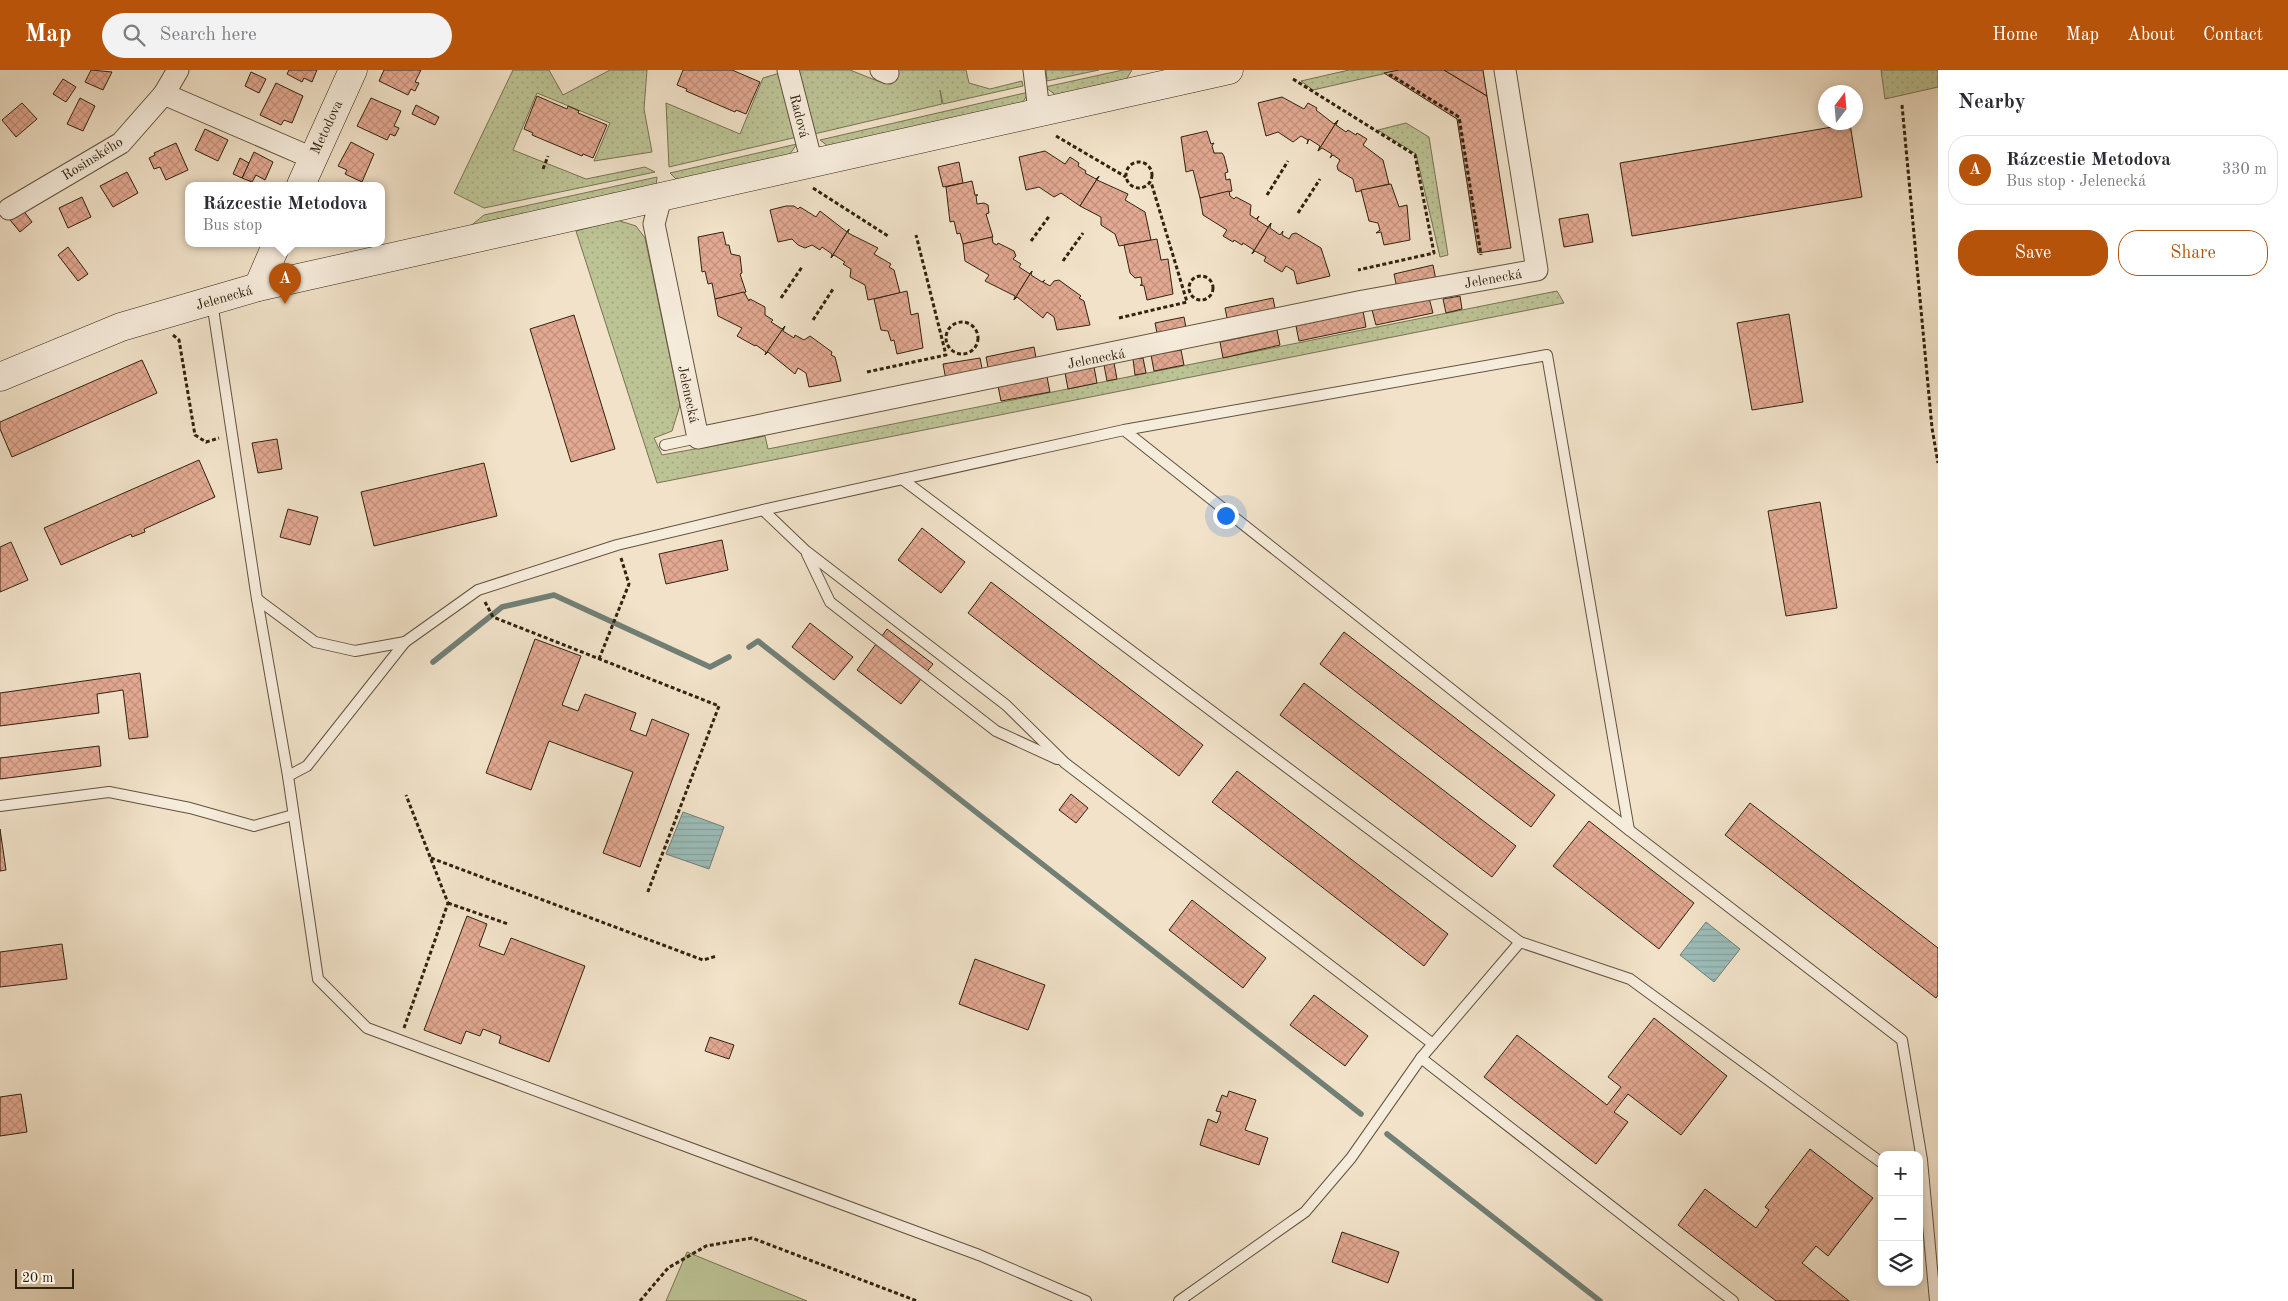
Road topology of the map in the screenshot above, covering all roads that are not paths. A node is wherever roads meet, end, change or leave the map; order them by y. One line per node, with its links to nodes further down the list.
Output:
1 (178, 70): 8 (street, Rosinského)
2 (353, 70): 10 (street, Metodova)
3 (788, 70): 11 (street, Radová)
4 (1034, 70): 9 (street)
5 (1228, 70): 7 (street, Jelenecká)
6 (1505, 70): 20 (street, Jelenecká)
7 (1150, 79): 9 (street, Jelenecká)
8 (164, 94): 10 (street); 14 (street, Rosinského)
9 (1039, 111): 11 (street, Jelenecká)
10 (312, 158): 12 (street, Metodova)
11 (812, 175): 13 (street, Jelenecká)
12 (302, 182)
13 (662, 198): 16 (street, Jelenecká); 20 (street, Jelenecká)
14 (9, 209)
15 (275, 247): 16 (street)
16 (258, 287): 17 (street, Jelenecká)
17 (212, 300): 18 (street, Jelenecká); 25 (lane)
18 (0, 377)
19 (1124, 430): 22 (lane); 31 (lane); 31 (lane)
20 (698, 438): 21 (lane)
21 (665, 445)
22 (902, 480): 23 (lane); 32 (lane)
23 (763, 510): 24 (lane); 26 (lane)
24 (806, 551): 27 (lane); 27 (lane)
25 (256, 599): 26 (lane); 28 (lane)
26 (405, 642): 28 (lane)
27 (1066, 763): 33 (lane)
28 (288, 776): 30 (lane)
29 (0, 806): 30 (lane)
30 (293, 815): 38 (lane)
31 (1629, 830): 35 (lane)
32 (1520, 942): 33 (lane); 36 (lane)
33 (1433, 1044): 34 (lane)
34 (1421, 1058): 39 (lane); 40 (lane)
35 (1920, 1151)
36 (1878, 1160)
37 (1923, 1193): 41 (lane)
38 (1086, 1301)
39 (1179, 1301)
40 (1733, 1301)
41 (1935, 1301)

